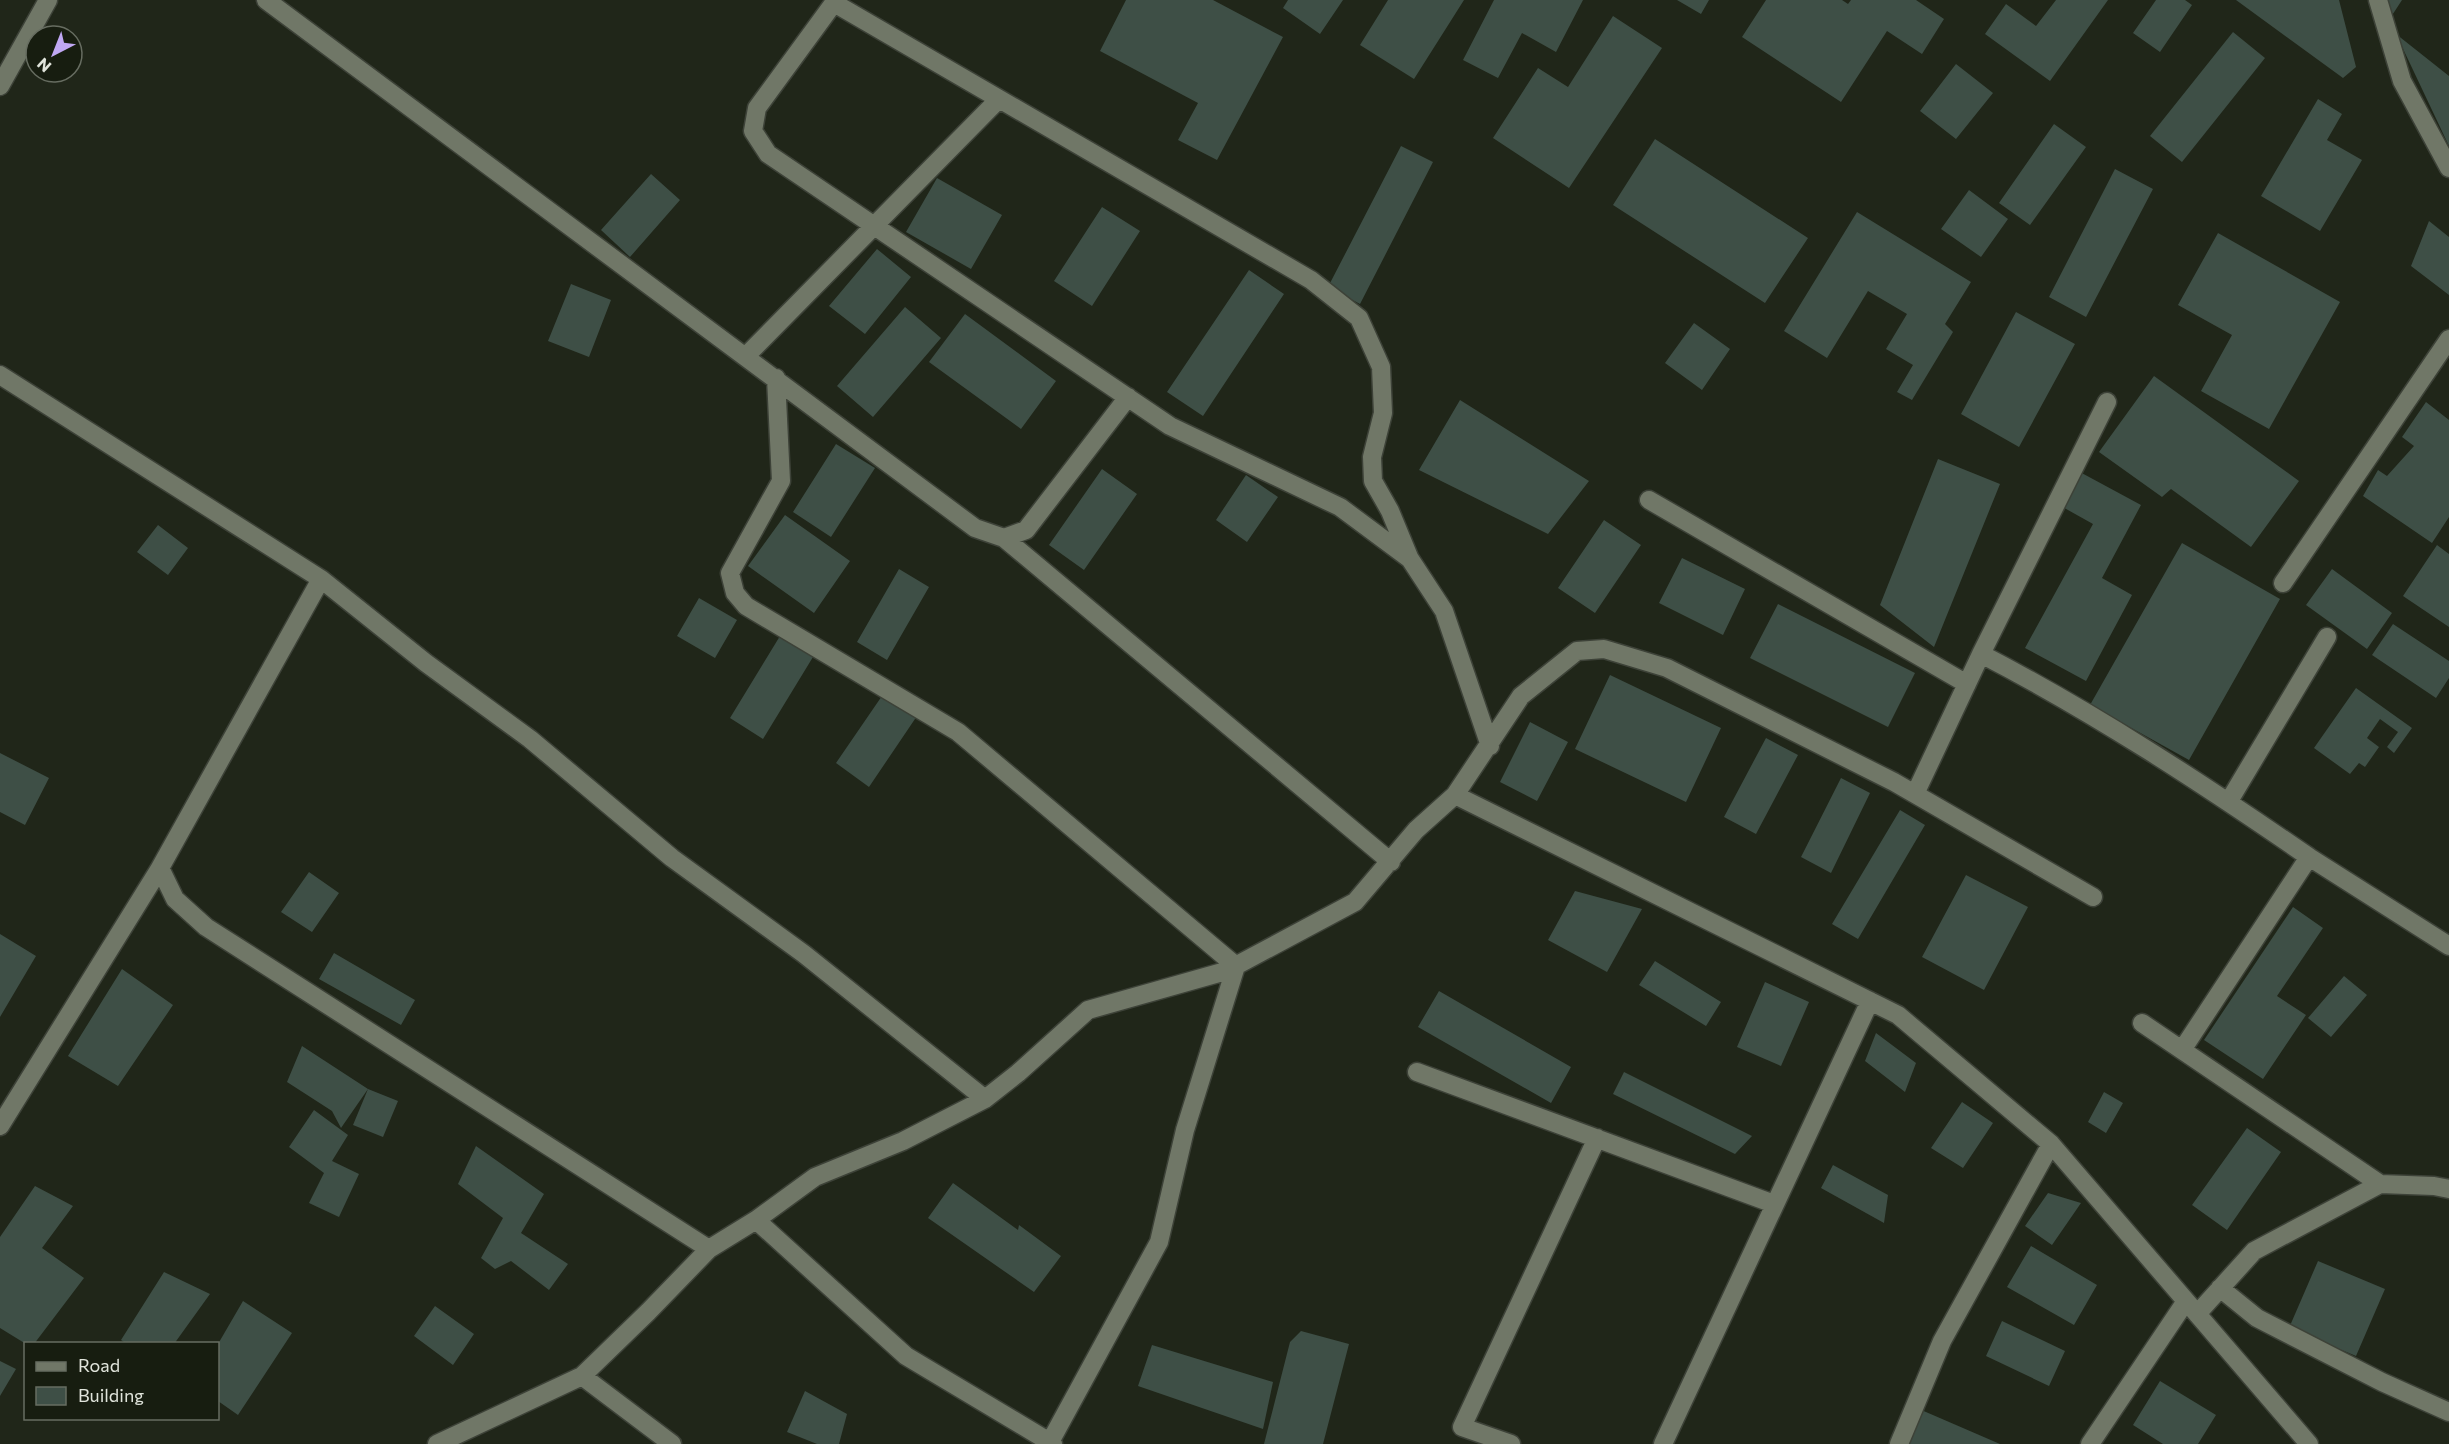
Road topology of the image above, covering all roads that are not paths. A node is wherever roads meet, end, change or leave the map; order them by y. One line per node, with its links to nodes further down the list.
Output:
1 (48, 0): 5 (street)
2 (266, 0): 10 (street)
3 (2378, 0): 7 (street)
4 (835, 2): 6 (street); 8 (street)
5 (2, 79)
6 (999, 99): 8 (street); 17 (street)
7 (2449, 168)
8 (875, 226): 10 (street); 13 (street)
9 (2449, 339): 19 (street)
10 (747, 356): 12 (street)
11 (0, 375): 18 (street)
12 (776, 378): 16 (street); 32 (street)
13 (1128, 397): 16 (street); 17 (street)
14 (2107, 402): 21 (street)
15 (1649, 500): 22 (street)
16 (1004, 538): 28 (street)
17 (1410, 559): 23 (street)
18 (321, 579): 29 (street); 37 (street)
19 (2283, 583)
20 (2327, 637): 26 (street)
21 (1981, 654): 22 (street); 26 (street)
22 (1968, 684): 24 (street)
23 (1490, 746): 24 (street); 25 (street)
24 (1915, 794): 30 (street)
25 (1455, 795): 28 (street); 33 (street)
26 (2229, 801): 27 (street)
27 (2308, 856): 31 (street); 35 (street)
28 (1391, 862): 32 (street)
29 (160, 868): 38 (street); 45 (street)
30 (2093, 897)
31 (2449, 946)
32 (1236, 966): 37 (street); 51 (street)
33 (1870, 1001): 40 (street); 43 (street)
34 (2142, 1023): 35 (street)
35 (2182, 1050): 41 (street)
36 (1417, 1072): 39 (street)
37 (985, 1099): 44 (street)
38 (0, 1126)
39 (1597, 1138): 43 (street); 54 (street)
40 (2051, 1144): 47 (street); 56 (street)
41 (2380, 1184): 42 (street); 46 (street)
42 (2449, 1189)
43 (1774, 1204): 55 (street)
44 (756, 1220): 45 (street); 51 (street)
45 (709, 1249): 48 (street)
46 (2220, 1288): 47 (street); 49 (street)
47 (2192, 1307): 50 (street); 57 (street)
48 (582, 1376): 52 (street); 53 (street)
49 (2449, 1412)
50 (2304, 1442)
51 (1052, 1443)
52 (437, 1444)
53 (672, 1444)
54 (1511, 1444)
55 (1663, 1444)
56 (1899, 1444)
57 (2090, 1444)

